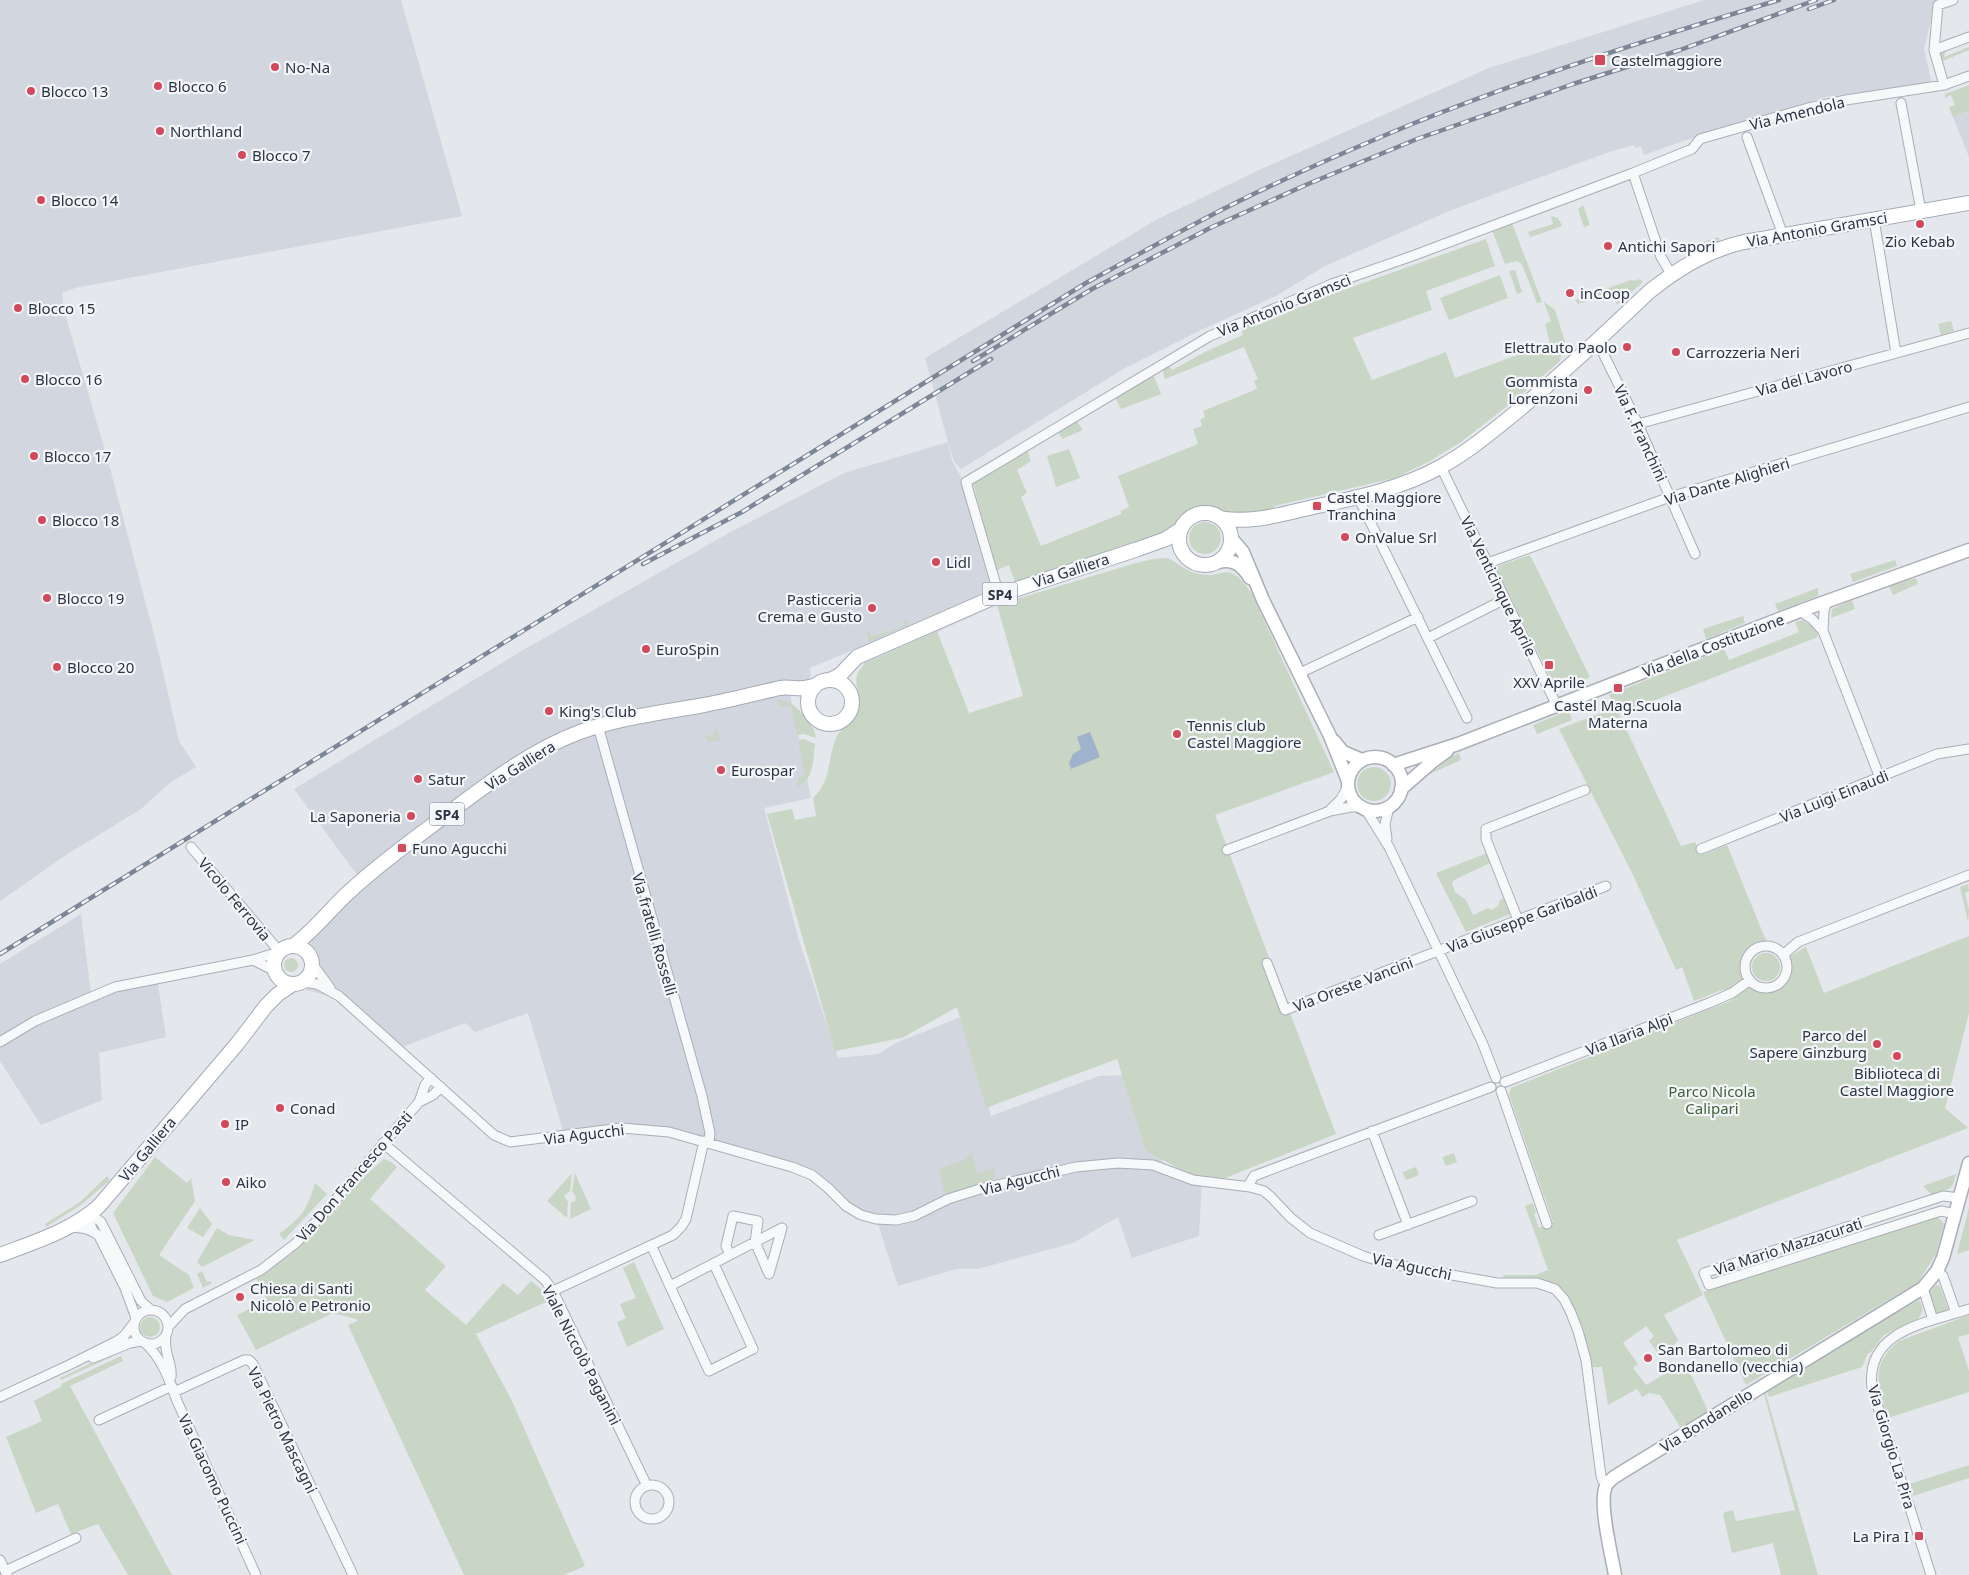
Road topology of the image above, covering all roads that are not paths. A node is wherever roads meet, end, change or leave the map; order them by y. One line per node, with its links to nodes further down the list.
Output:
1 (1953, 0): 3 (street)
2 (1969, 37): 3 (street)
3 (1934, 50): 5 (street)
4 (1969, 76): 5 (street, Via Amendola)
5 (1944, 85): 8 (street, Via Amendola)
6 (1901, 103): 10 (street)
7 (1747, 137): 12 (street)
8 (1633, 173): 13 (street); 32 (street, Via Antonio Gramsci)
9 (1969, 203): 10 (main road, Via Antonio Gramsci)
10 (1921, 210): 11 (main road, Via Antonio Gramsci)
11 (1874, 219): 12 (main road, Via Antonio Gramsci); 16 (street)
12 (1783, 235): 13 (main road, Via Antonio Gramsci)
13 (1671, 274): 15 (main road, Via Antonio Gramsci)
14 (1969, 333): 16 (street, Via del Lavoro)
15 (1597, 341): 18 (street, Via F. Franchini); 19 (main road, Via Antonio Gramsci)
16 (1896, 353): 18 (street, Via del Lavoro)
17 (1969, 407): 21 (street, Via Dante Alighieri)
18 (1638, 424): 21 (street, Via F. Franchini)
19 (1441, 467): 20 (main road, Via Antonio Gramsci); 31 (street, Via Venticinque Aprile)
20 (1358, 497): 23 (main road, Via Antonio Gramsci); 37 (street)
21 (1670, 497): 29 (street, Via F. Franchini); 31 (street, Via Dante Alighieri)
22 (1220, 518): 23 (main road, Via Antonio Gramsci); 24 (main road, SP4); 25 (main road)
23 (1256, 519): 25 (main road, Via Antonio Gramsci)
24 (1180, 530): 26 (main road, Via Galliera / SP4); 28 (main road)
25 (1230, 536): 30 (main road); 34 (street)
26 (1138, 549): 28 (main road, Via Galliera / SP4); 32 (main road, Via Galliera / SP4)
27 (1969, 550): 35 (street, Via della Costituzione)
28 (1182, 553): 30 (main road, SP4)
29 (1695, 554)
30 (1218, 562): 34 (street)
31 (1488, 564): 33 (street, Via Venticinque Aprile)
32 (998, 595): 40 (main road, Via Galliera / SP4)
33 (1505, 599): 39 (street); 46 (street, Via Venticinque Aprile)
34 (1263, 600): 41 (street)
35 (1827, 601): 36 (street, Via della Costituzione); 38 (street)
36 (1800, 612): 38 (street); 46 (street, Via della Costituzione)
37 (1418, 617): 39 (street); 41 (street)
38 (1823, 631): 55 (street)
39 (1428, 638): 48 (street)
40 (868, 654): 42 (main road, Via Galliera / SP4); 44 (main road, Via Galliera / SP4)
41 (1300, 673): 50 (street)
42 (832, 679): 43 (main road); 44 (main road)
43 (813, 686): 45 (main road, Via Galliera / SP4); 47 (main road)
44 (849, 690): 47 (main road)
45 (770, 692): 47 (main road, Via Galliera / SP4); 49 (main road, Via Galliera / SP4)
46 (1557, 706): 51 (street, Via della Costituzione)
47 (809, 710)
48 (1467, 718)
49 (598, 726): 69 (main road, Via Galliera / SP4); 88 (street, Via fratelli Rosselli)
50 (1330, 736): 53 (street); 56 (street)
51 (1458, 744): 54 (street, Via della Costituzione); 57 (street, Via della Costituzione)
52 (1969, 749): 55 (street, Via Luigi Einaudi)
53 (1362, 760): 54 (street); 56 (street)
54 (1393, 764): 57 (street)
55 (1880, 778): 64 (street, Via Luigi Einaudi)
56 (1348, 783): 60 (street); 61 (street)
57 (1401, 789): 59 (street)
58 (1585, 790): 68 (street)
59 (1389, 807): 60 (street); 63 (street)
60 (1364, 809): 61 (street); 63 (street)
61 (1330, 810): 65 (street)
62 (191, 847): 72 (street, Vicolo Ferrovia)
63 (1389, 847): 71 (street)
64 (1701, 849)
65 (1227, 850)
66 (1969, 875): 73 (street)
67 (1606, 886): 68 (street, Via Giuseppe Garibaldi)
68 (1518, 920): 71 (street, Via Giuseppe Garibaldi)
69 (315, 929): 70 (main road, Via Galliera); 75 (main road)
70 (293, 946): 72 (main road); 75 (main road)
71 (1439, 951): 76 (street, Via Oreste Vancini); 84 (street)
72 (279, 952): 74 (street); 77 (main road)
73 (1783, 955): 78 (street); 78 (street)
74 (253, 960): 77 (street); 82 (street)
75 (311, 961): 79 (main road); 80 (street)
76 (1267, 963)
77 (275, 972): 79 (main road); 81 (main road, Via Galliera)
78 (1750, 980): 84 (street, Via Ilaria Alpi)
79 (297, 983): 80 (street); 81 (main road, Via Galliera)
80 (333, 992): 83 (street, Via Agucchi)
81 (266, 1006): 95 (main road, Via Galliera)
82 (0, 1042)
83 (430, 1078): 85 (street, Via Agucchi); 86 (street, Via Don Francesco Pasti)
84 (1500, 1084): 87 (street); 97 (street)
85 (441, 1087): 86 (street, Via Don Francesco Pasti); 88 (street, Via Agucchi)
86 (418, 1102): 89 (street, Via Don Francesco Pasti)
87 (1372, 1131): 92 (street); 98 (street)
88 (706, 1141): 92 (street, Via Agucchi); 103 (street, Via fratelli Rosselli)
89 (383, 1143): 110 (street, Viale Niccolò Paganini); 111 (street, Via Don Francesco Pasti)
90 (1969, 1162): 91 (street, Via Bondanello)
91 (1967, 1175): 93 (street, Via Bondanello)
92 (1248, 1186): 123 (street, Via Agucchi)
93 (1960, 1198): 96 (street, Via Bondanello); 96 (street, Via Mario Mazzacurati)
94 (1472, 1201): 98 (street)
95 (97, 1214): 99 (main road, Via Galliera); 100 (street); 113 (street)
96 (1956, 1214): 107 (street, Via Bondanello)
97 (1547, 1224)
98 (1408, 1225): 101 (street)
99 (68, 1227): 100 (street); 104 (main road, Via Galliera)
100 (93, 1231): 115 (street)
101 (1379, 1235)
102 (755, 1242): 102 (street); 105 (street); 105 (street)
103 (651, 1245): 108 (street); 110 (street, Via fratelli Rosselli)
104 (0, 1255)
105 (730, 1255): 106 (street)
106 (714, 1264): 108 (street); 108 (street)
107 (1937, 1271): 109 (street, Via Bondanello); 114 (street)
108 (670, 1286)
109 (1923, 1288): 116 (street); 123 (street, Via Bondanello)
110 (553, 1291): 124 (street, Viale Niccolò Paganini)
111 (185, 1309): 113 (street, Via Don Francesco Pasti); 117 (street, Via Don Francesco Pasti)
112 (1969, 1309): 114 (street, Via Giorgio La Pira)
113 (155, 1310): 115 (street); 117 (street)
114 (1956, 1313): 116 (street, Via Giorgio La Pira)
115 (135, 1320): 118 (street); 119 (street)
116 (1933, 1320): 131 (street, Via Giorgio La Pira)
117 (167, 1331): 118 (street); 120 (street, Via Giacomo Puccini)
118 (142, 1342): 119 (street); 120 (street, Via Giacomo Puccini)
119 (69, 1365): 121 (street)
120 (172, 1387): 122 (street, Via Pietro Mascagni); 128 (street, Via Giacomo Puccini); 129 (street, Via Pietro Mascagni)
121 (0, 1396)
122 (99, 1420)
123 (1606, 1485): 130 (street)
124 (647, 1486)
125 (76, 1538): 127 (street)
126 (0, 1560): 127 (street)
127 (6, 1573)
128 (256, 1575)
129 (353, 1575)
130 (1615, 1575)
131 (1931, 1575)

